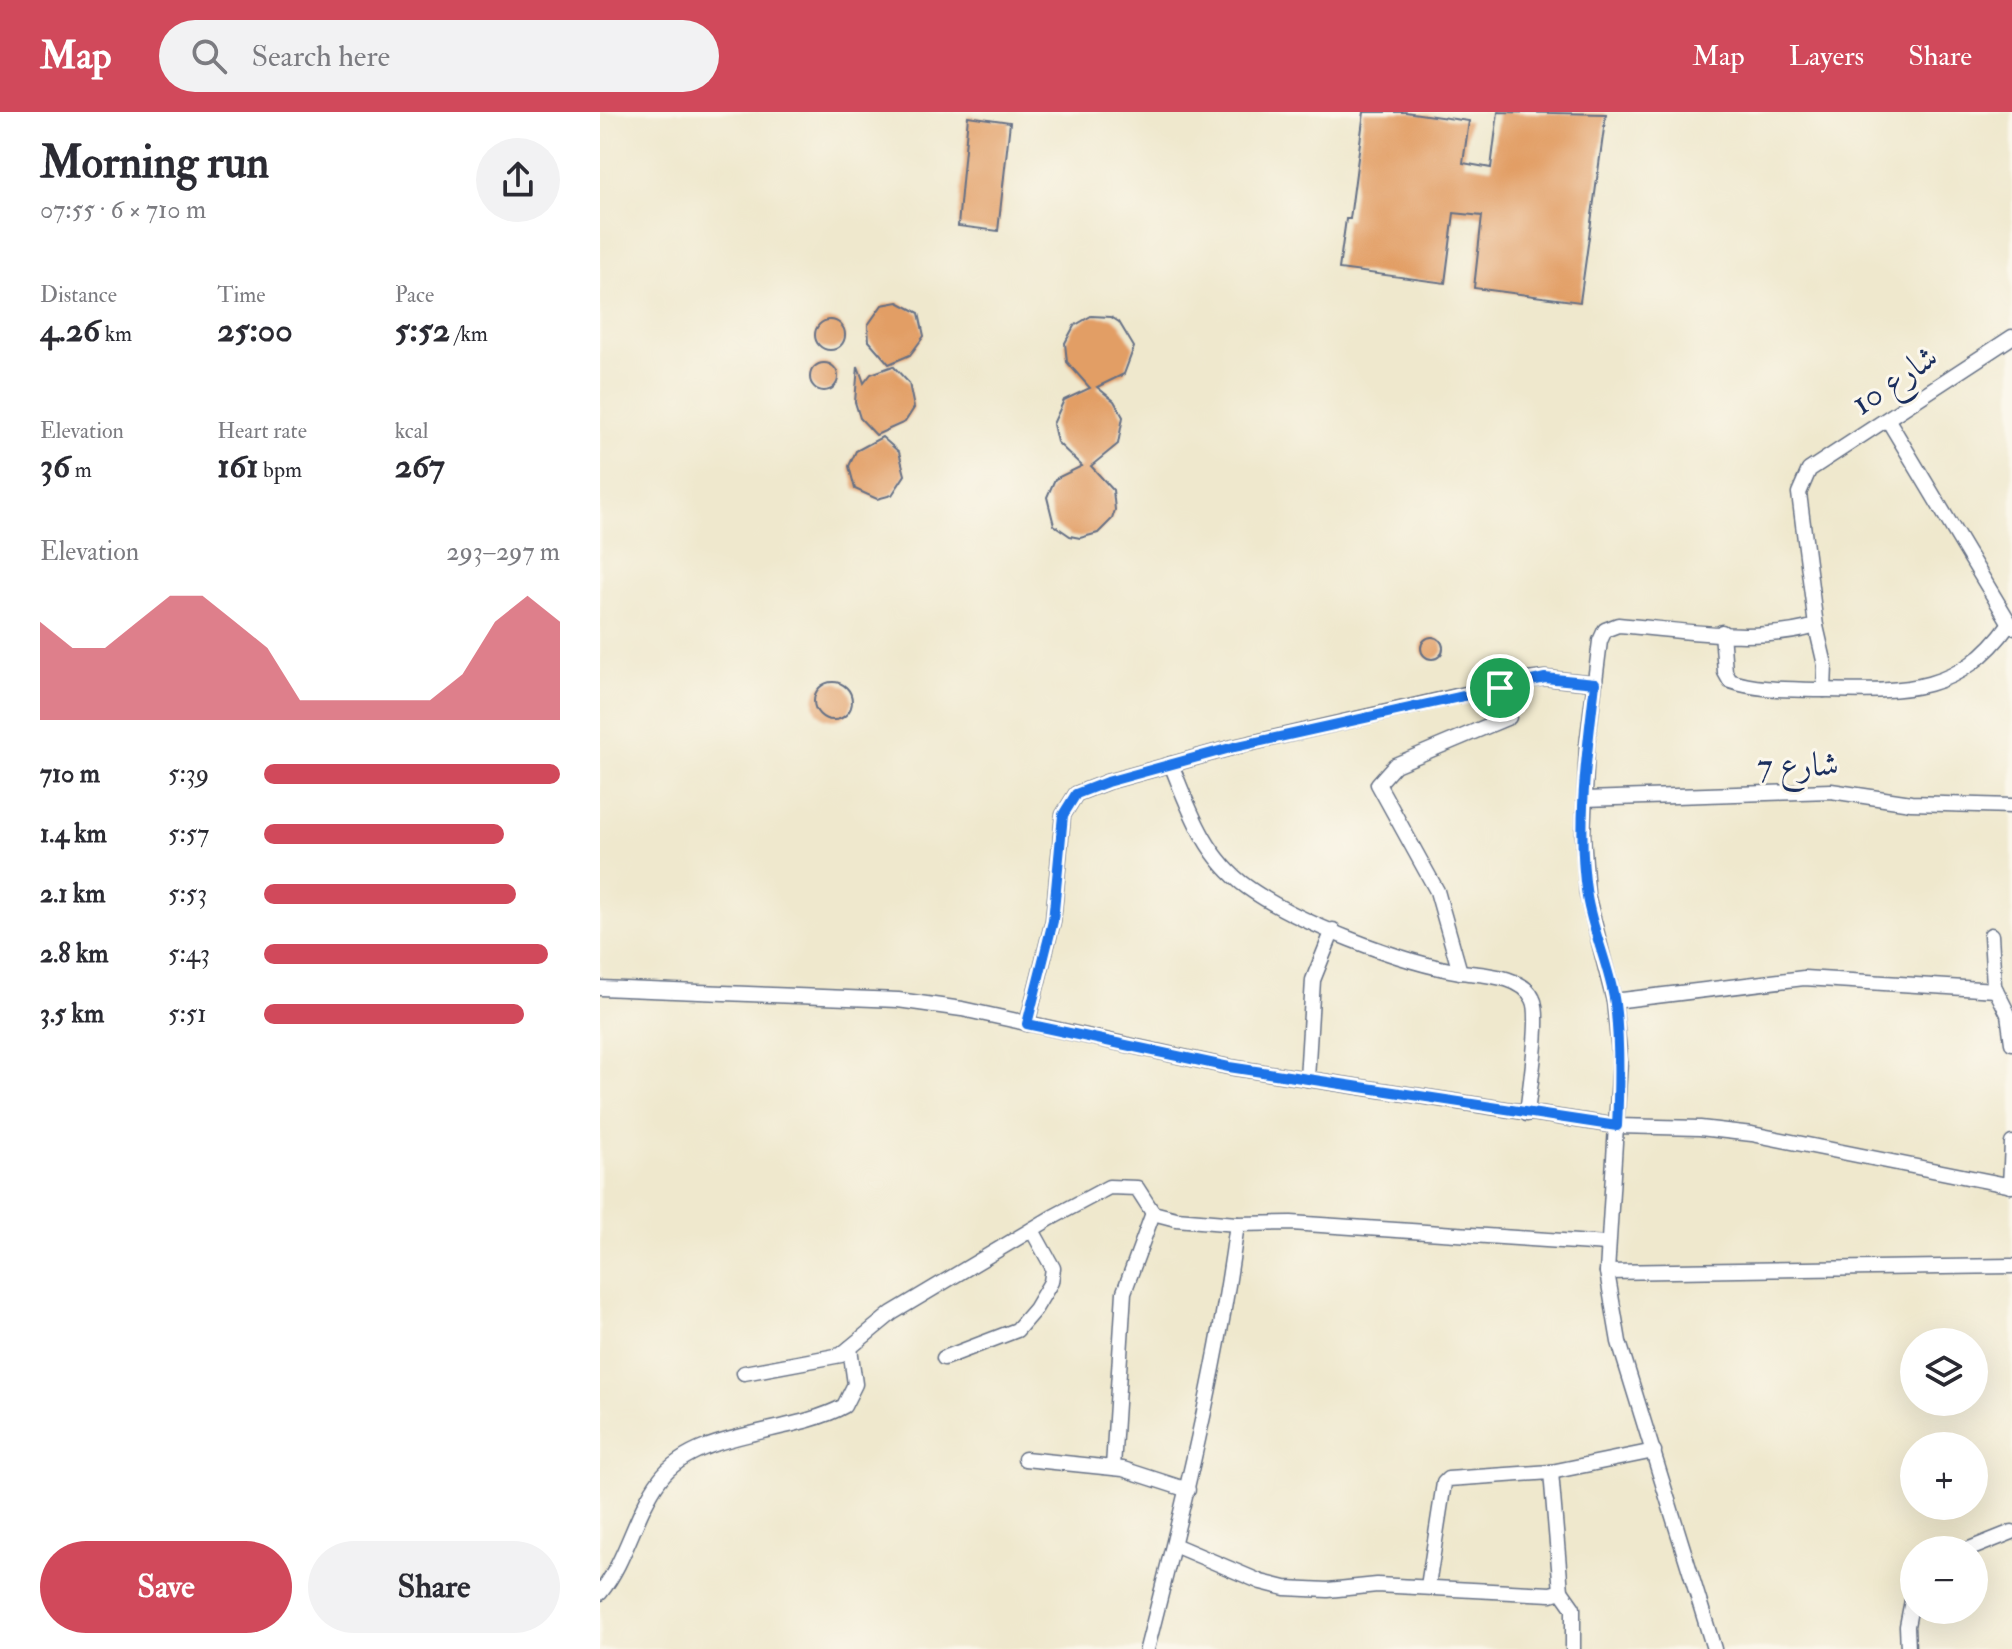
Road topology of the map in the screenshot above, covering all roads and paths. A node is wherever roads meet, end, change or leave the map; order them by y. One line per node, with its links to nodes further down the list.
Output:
1 (2011, 340): 2 (street, شارع 10)
2 (1888, 420): 3 (street); 4 (street, شارع 10)
3 (2011, 625): 8 (street)
4 (1816, 626): 5 (street); 8 (street)
5 (1722, 632): 6 (street); 8 (street)
6 (1595, 683): 7 (street); 10 (street)
7 (1513, 684): 9 (street); 14 (street)
8 (1824, 690)
9 (1171, 764): 12 (street); 19 (street)
10 (1585, 799): 11 (street, شارع 7); 17 (street)
11 (2012, 806)
12 (1333, 930): 14 (street); 21 (street)
13 (1991, 935): 16 (street)
14 (1460, 972): 22 (street)
15 (600, 988): 19 (street)
16 (1996, 990): 17 (street); 18 (street)
17 (1614, 1001): 23 (street)
18 (2010, 1014): 20 (street)
19 (1027, 1024): 21 (street)
20 (2012, 1043)
21 (1307, 1079): 22 (street)
22 (1527, 1114): 23 (street)
23 (1617, 1126): 25 (street); 29 (street)
24 (2012, 1143): 25 (street)
25 (2011, 1186)
26 (1153, 1213): 27 (street); 28 (street); 37 (street)
27 (1237, 1224): 29 (street); 39 (street)
28 (1032, 1230): 32 (street); 33 (street)
29 (1607, 1244): 31 (street)
30 (2012, 1266): 31 (street)
31 (1607, 1272): 35 (street)
32 (850, 1348): 34 (street); 45 (street)
33 (944, 1358)
34 (744, 1373)
35 (1654, 1451): 38 (street); 49 (street)
36 (1025, 1459): 37 (street)
37 (1113, 1467): 39 (street)
38 (1551, 1472): 43 (street); 44 (street)
39 (1188, 1490): 42 (street)
40 (2012, 1532): 41 (street)
41 (1988, 1542)
42 (1174, 1545): 43 (street); 47 (street)
43 (1428, 1586): 44 (street)
44 (1561, 1591): 48 (street)
45 (600, 1593)
46 (1907, 1624): 50 (street)
47 (1147, 1649)
48 (1573, 1649)
49 (1714, 1649)
50 (1908, 1649)

